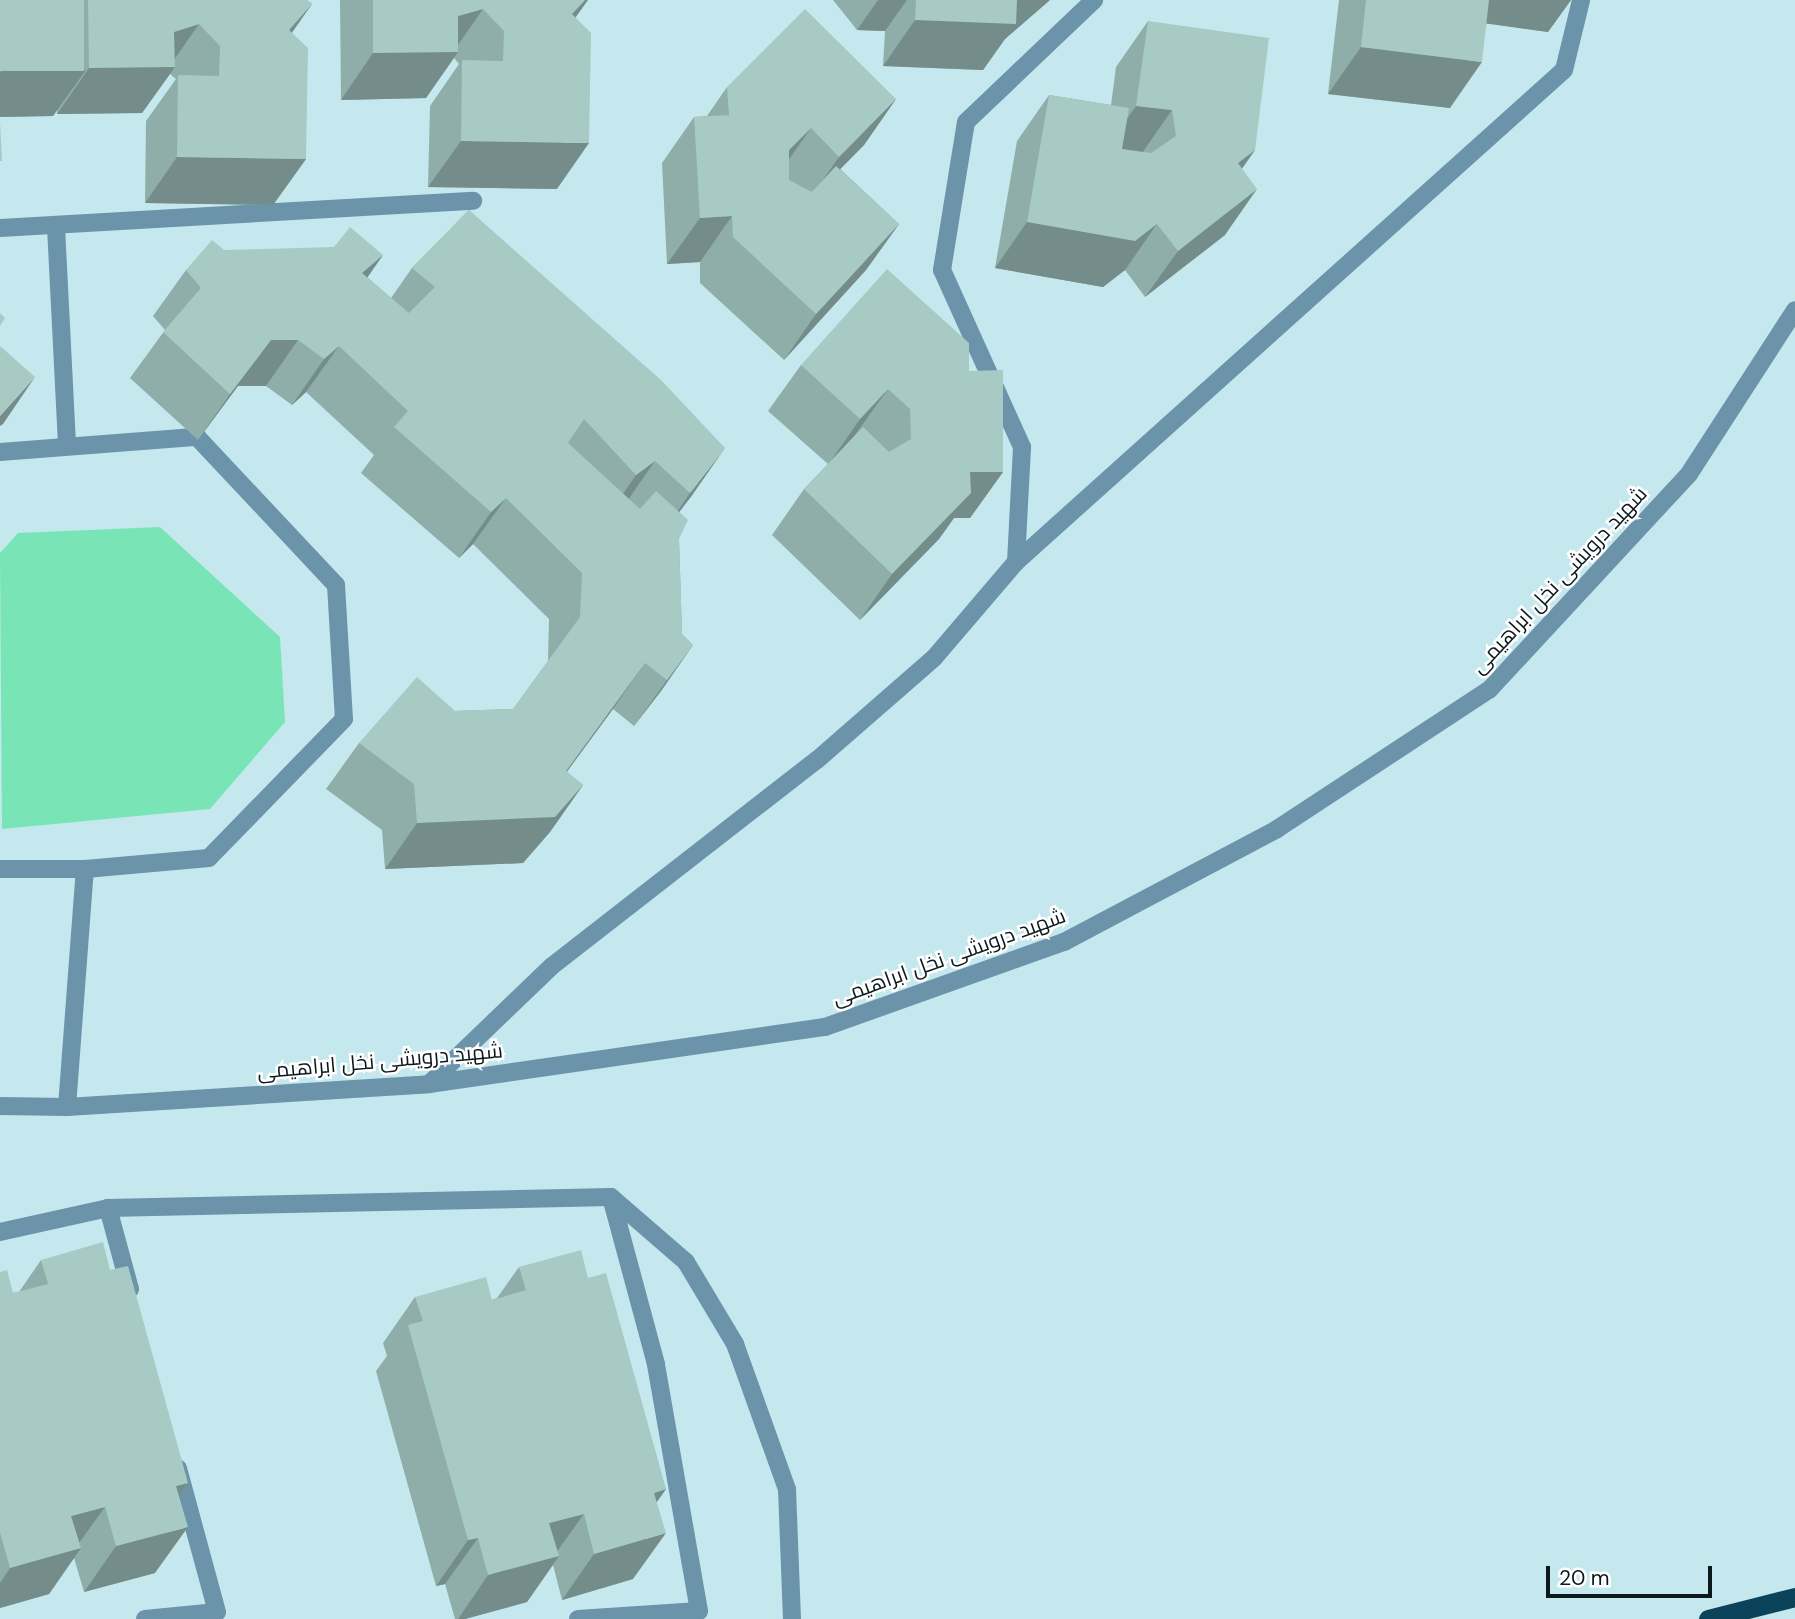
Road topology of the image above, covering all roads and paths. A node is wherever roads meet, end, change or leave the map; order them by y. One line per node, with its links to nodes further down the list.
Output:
1 (1094, 0): 9 (street)
2 (1581, 0): 9 (street)
3 (473, 201): 4 (street)
4 (56, 227): 5 (street); 7 (street)
5 (0, 228)
6 (1795, 310): 12 (street, شهید درویشی نخل ابراهیمی)
7 (67, 445): 8 (street); 11 (street)
8 (0, 452)
9 (1016, 562): 12 (street)
10 (0, 869): 11 (street)
11 (85, 869): 14 (street)
12 (429, 1084): 14 (street, شهید درویشی نخل ابراهیمی)
13 (0, 1106): 14 (street, شهید درویشی نخل ابراهیمی)
14 (66, 1107)
15 (611, 1197): 16 (street); 22 (street); 23 (street)
16 (108, 1208): 17 (street); 18 (street)
17 (0, 1232)
18 (133, 1302)
19 (173, 1451): 21 (street)
20 (1795, 1597): 24 (highway)
21 (145, 1619)
22 (578, 1619)
23 (792, 1619)
24 (1708, 1619)

